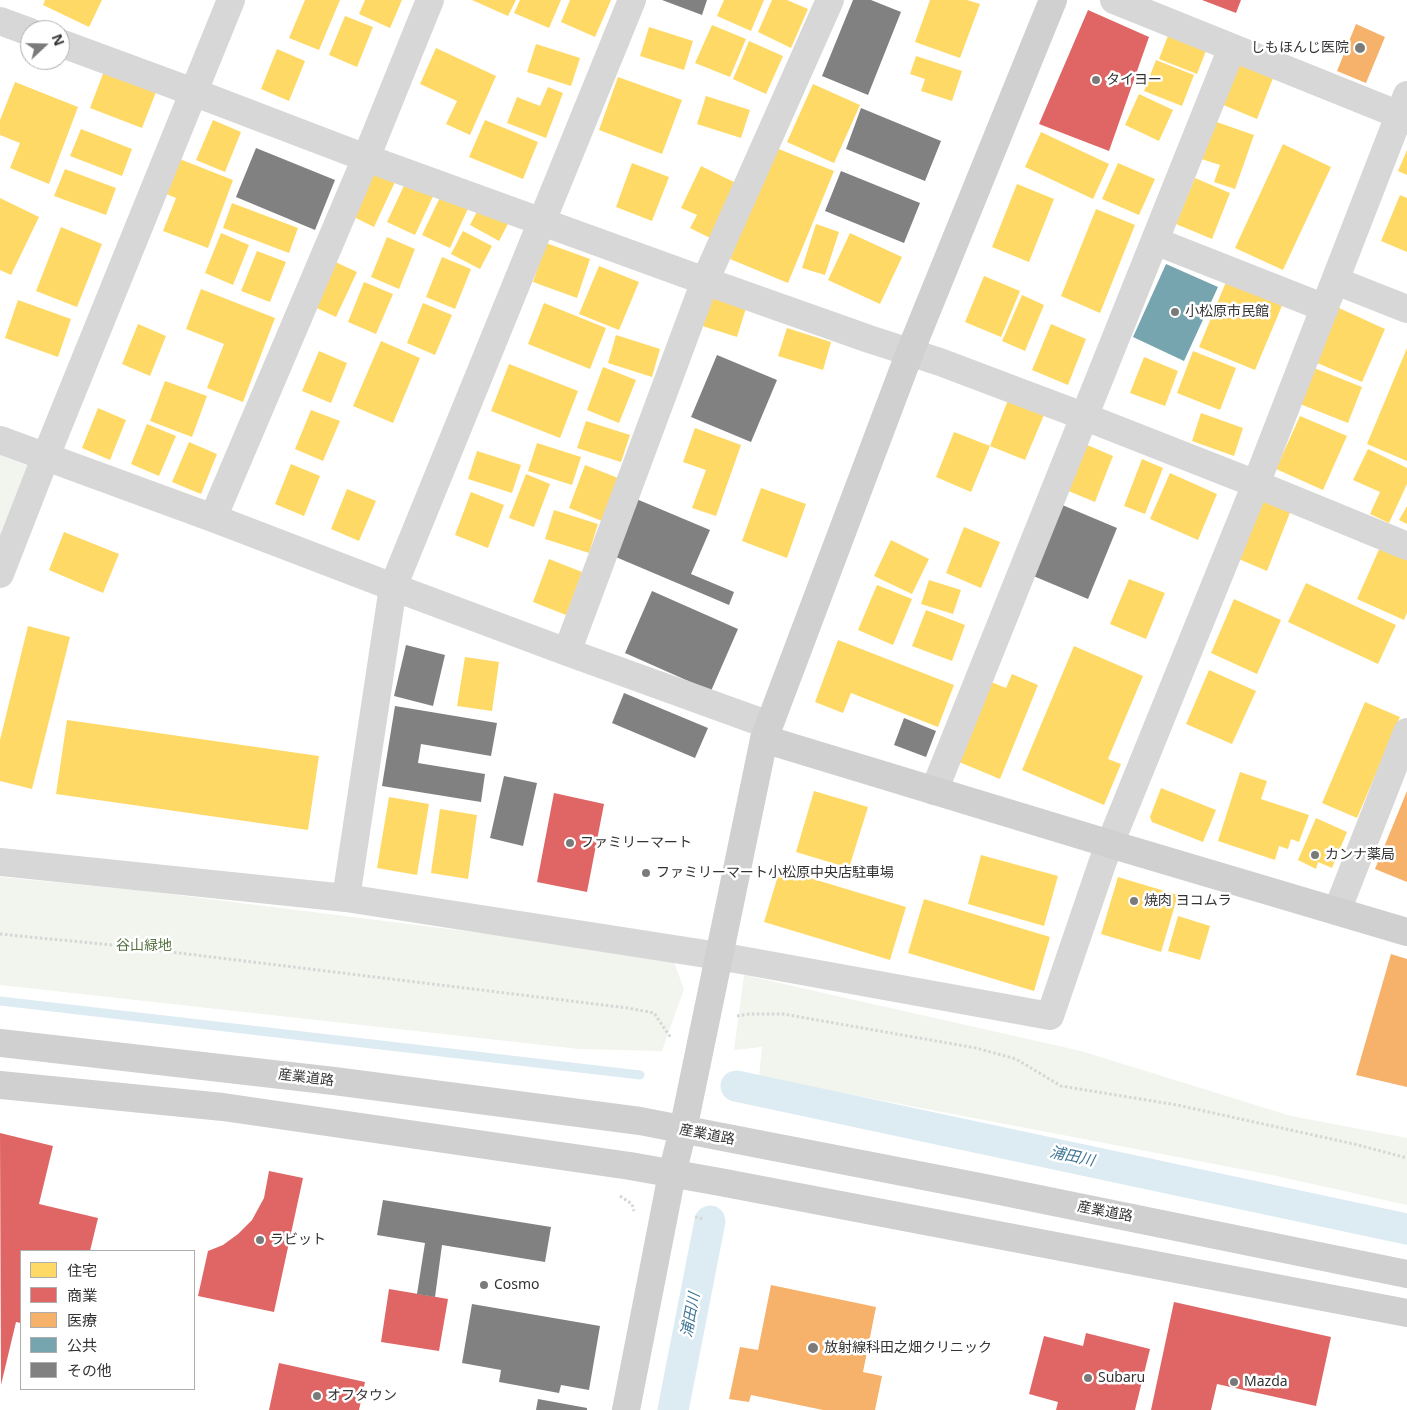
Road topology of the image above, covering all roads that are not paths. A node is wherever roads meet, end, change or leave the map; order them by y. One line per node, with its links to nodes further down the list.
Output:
1 (231, 0): 11 (street)
2 (430, 0): 13 (street)
3 (632, 0): 14 (street)
4 (830, 0): 16 (street)
5 (1053, 0): 20 (main road)
6 (1114, 0): 10 (street)
7 (0, 21): 8 (street)
8 (20, 28)
9 (70, 47): 11 (street)
10 (1232, 48): 12 (street); 15 (street)
11 (193, 92): 13 (street); 23 (street)
12 (1404, 109): 17 (street)
13 (366, 158): 14 (street); 25 (street)
14 (541, 221): 16 (street); 28 (street)
15 (1155, 241): 18 (street); 21 (street)
16 (705, 281): 20 (street); 29 (street)
17 (1336, 281): 18 (street); 19 (street)
18 (1325, 308): 24 (street)
19 (1407, 309)
20 (910, 352): 21 (street); 30 (main road)
21 (1083, 416): 24 (street); 32 (street)
22 (0, 440): 23 (street)
23 (46, 456): 25 (street); 27 (street)
24 (1256, 484): 26 (street); 33 (street)
25 (213, 518): 28 (street)
26 (1407, 546)
27 (0, 574)
28 (393, 587): 29 (street); 35 (street)
29 (567, 652): 30 (street)
30 (767, 732): 32 (main road); 38 (main road)
31 (1407, 732): 36 (street)
32 (934, 791): 33 (main road)
33 (1110, 844): 36 (main road); 38 (street)
34 (0, 862): 35 (street)
35 (346, 898): 38 (street)
36 (1337, 911): 37 (main road)
37 (1407, 932)
38 (719, 956): 41 (main road)
39 (0, 1043): 41 (main road, 産業道路)
40 (0, 1085): 42 (main road)
41 (683, 1130): 42 (main road); 43 (main road, 産業道路)
42 (672, 1174): 44 (main road); 45 (main road)
43 (1407, 1274)
44 (1407, 1313)
45 (626, 1410)

